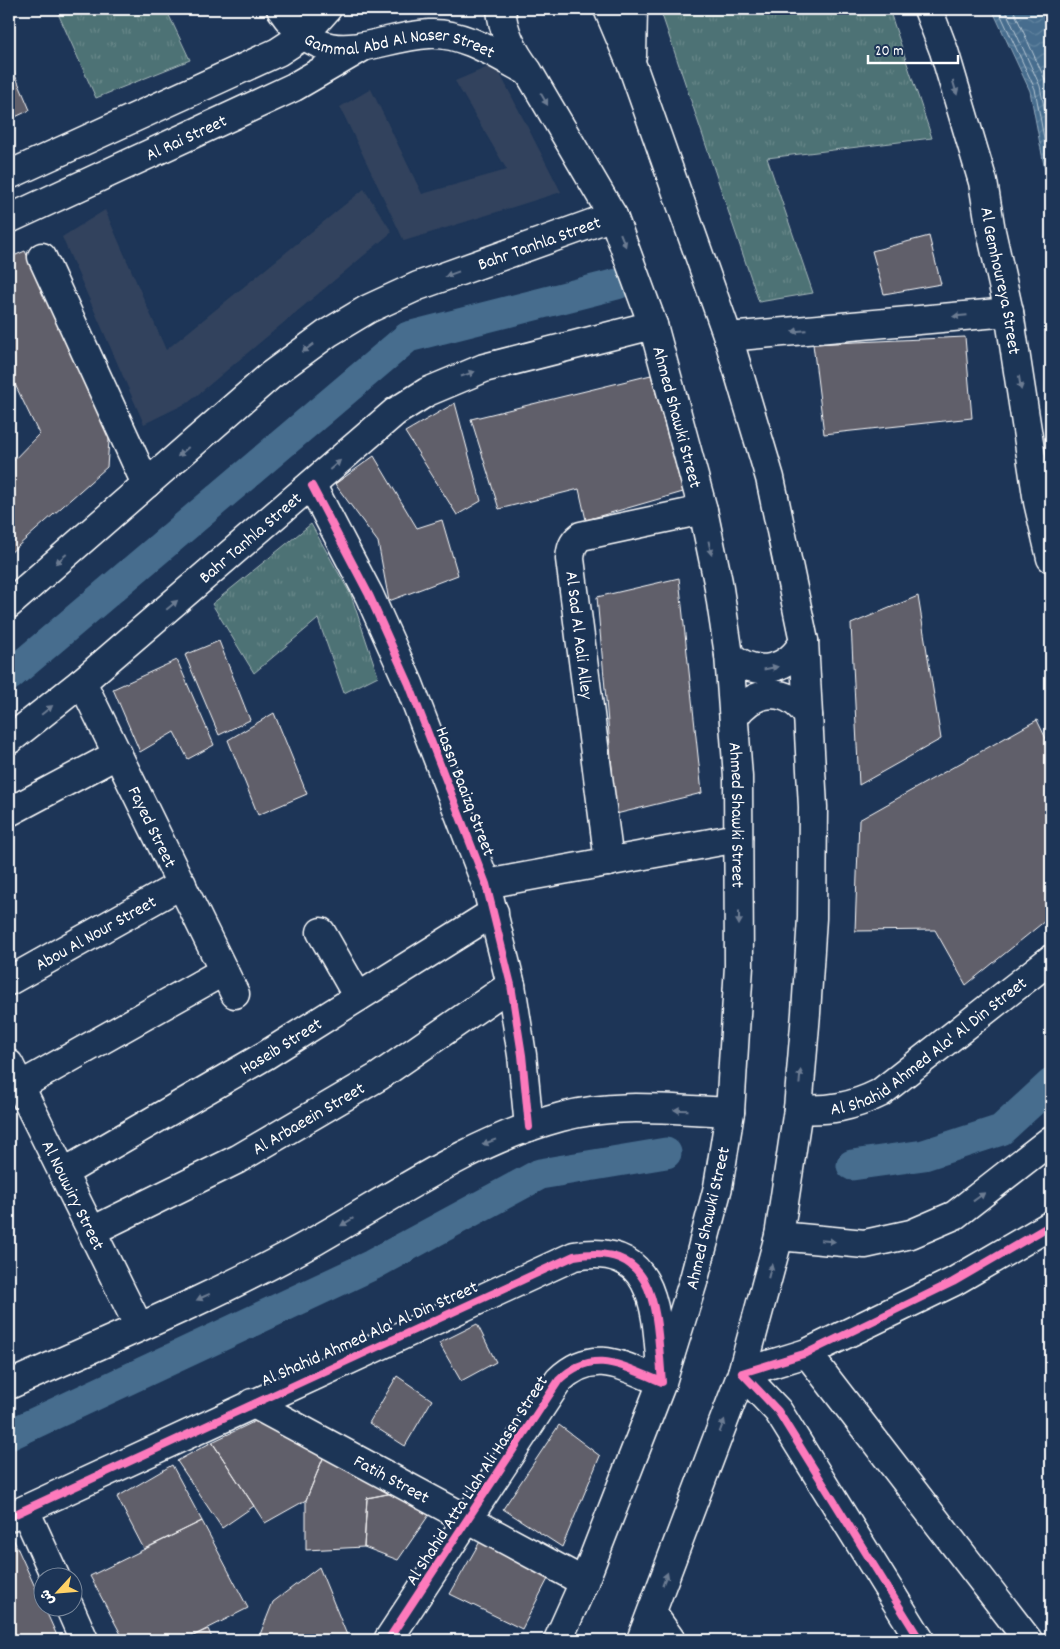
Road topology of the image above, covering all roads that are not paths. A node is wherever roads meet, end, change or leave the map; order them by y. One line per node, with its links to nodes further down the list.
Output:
1 (281, 9): 7 (street, Gammal Abd Al Naser Street)
2 (327, 9): 7 (street)
3 (501, 9): 10 (street, Ahmed Shawki Street)
4 (608, 9): 9 (street)
5 (633, 9): 9 (street)
6 (928, 9): 17 (street, Al Gemhoureya Street, one-way to 17)
7 (304, 36): 8 (street, Gammal Abd Al Naser Street); 11 (street)
8 (361, 48): 10 (street, Gammal Abd Al Naser Street); 12 (street, Al Rai Street)
9 (633, 68): 19 (street)
10 (528, 71): 14 (street, Ahmed Shawki Street, one-way to 14)
11 (102, 132): 12 (street); 13 (street)
12 (119, 168): 15 (street, Al Rai Street)
13 (9, 175)
14 (613, 216): 18 (street, Ahmed Shawki Street, one-way to 18); 20 (street, Bahr Tanhla Street, one-way to 20)
15 (9, 219)
16 (42, 257): 20 (street)
17 (1009, 312): 19 (street, one-way to 19); 22 (street, Al Gemhoureya Street, one-way to 22)
18 (653, 325): 21 (street, Bahr Tanhla Street, one-way to 18); 23 (street, Ahmed Shawki Street)
19 (728, 337): 26 (street)
20 (146, 484): 25 (street, Bahr Tanhla Street, one-way to 25)
21 (312, 486): 28 (street, Bahr Tanhla Street, one-way to 21); 37 (street, Hassn Baaizq Street)
22 (1045, 500): 24 (street, Al Gemhoureya Street)
23 (702, 510): 27 (street, Ahmed Shawki Street, one-way to 27); 35 (street, Al Sad Al Aali Alley)
24 (1051, 558)
25 (9, 604)
26 (804, 641): 27 (street, one-way to 26); 30 (street)
27 (730, 655): 29 (street, Ahmed Shawki Street)
28 (82, 682): 31 (street, Bahr Tanhla Street, one-way to 28); 32 (street, Fayed Street)
29 (735, 716): 30 (street); 34 (street, Ahmed Shawki Street)
30 (808, 716): 45 (street, one-way to 30)
31 (9, 740)
32 (118, 754): 33 (street); 36 (street, Fayed Street)
33 (9, 812)
34 (738, 838): 35 (street); 46 (street, Ahmed Shawki Street, one-way to 46)
35 (609, 862): 37 (street)
36 (182, 884): 41 (street, Abou Al Nour Street); 44 (street, Fayed Street)
37 (486, 884): 38 (street, Hassn Baaizq Street)
38 (494, 912): 42 (street, Hassn Baaizq Street); 43 (street, Haseib Street)
39 (321, 932): 43 (street)
40 (1051, 959): 45 (street, Al Shahid Ahmed Ala' Al Din Street)
41 (9, 982)
42 (511, 985): 47 (street, Hassn Baaizq Street); 51 (street, Al Arbaeein Street)
43 (358, 997): 49 (street, Haseib Street)
44 (14, 1075): 49 (street, Al Nouwiry Street)
45 (798, 1109): 52 (street)
46 (730, 1112): 47 (street, one-way to 47); 56 (street, Ahmed Shawki Street)
47 (529, 1127): 53 (street, one-way to 53)
48 (1051, 1140): 52 (street, one-way to 48)
49 (63, 1173): 51 (street, Al Nouwiry Street)
50 (1051, 1225): 54 (street)
51 (92, 1231): 53 (street, Al Nouwiry Street)
52 (779, 1236): 55 (street, one-way to 52)
53 (139, 1327): 57 (street)
54 (808, 1353): 55 (street); 71 (street)
55 (742, 1373): 63 (street, one-way to 55); 70 (street)
56 (662, 1382): 58 (street, Al Shahid Ahmed Ala' Al Din Street); 60 (street, Al Shahid Atta Llah Ali Hassn Street); 62 (street, Ahmed Shawki Street)
57 (9, 1385)
58 (252, 1403): 59 (street, Al Shahid Ahmed Ala' Al Din Street); 60 (street, Fatih Street)
59 (17, 1514): 61 (street)
60 (467, 1519): 62 (street, Fatih Street); 66 (street, Al Shahid Atta Llah Ali Hassn Street)
61 (49, 1566)
62 (584, 1582): 67 (street, Ahmed Shawki Street)
63 (652, 1614): 68 (street); 69 (street)
64 (73, 1616): 65 (street)
65 (84, 1640)
66 (388, 1640)
67 (558, 1640)
68 (641, 1640)
69 (671, 1640)
70 (920, 1640)
71 (1028, 1640)

